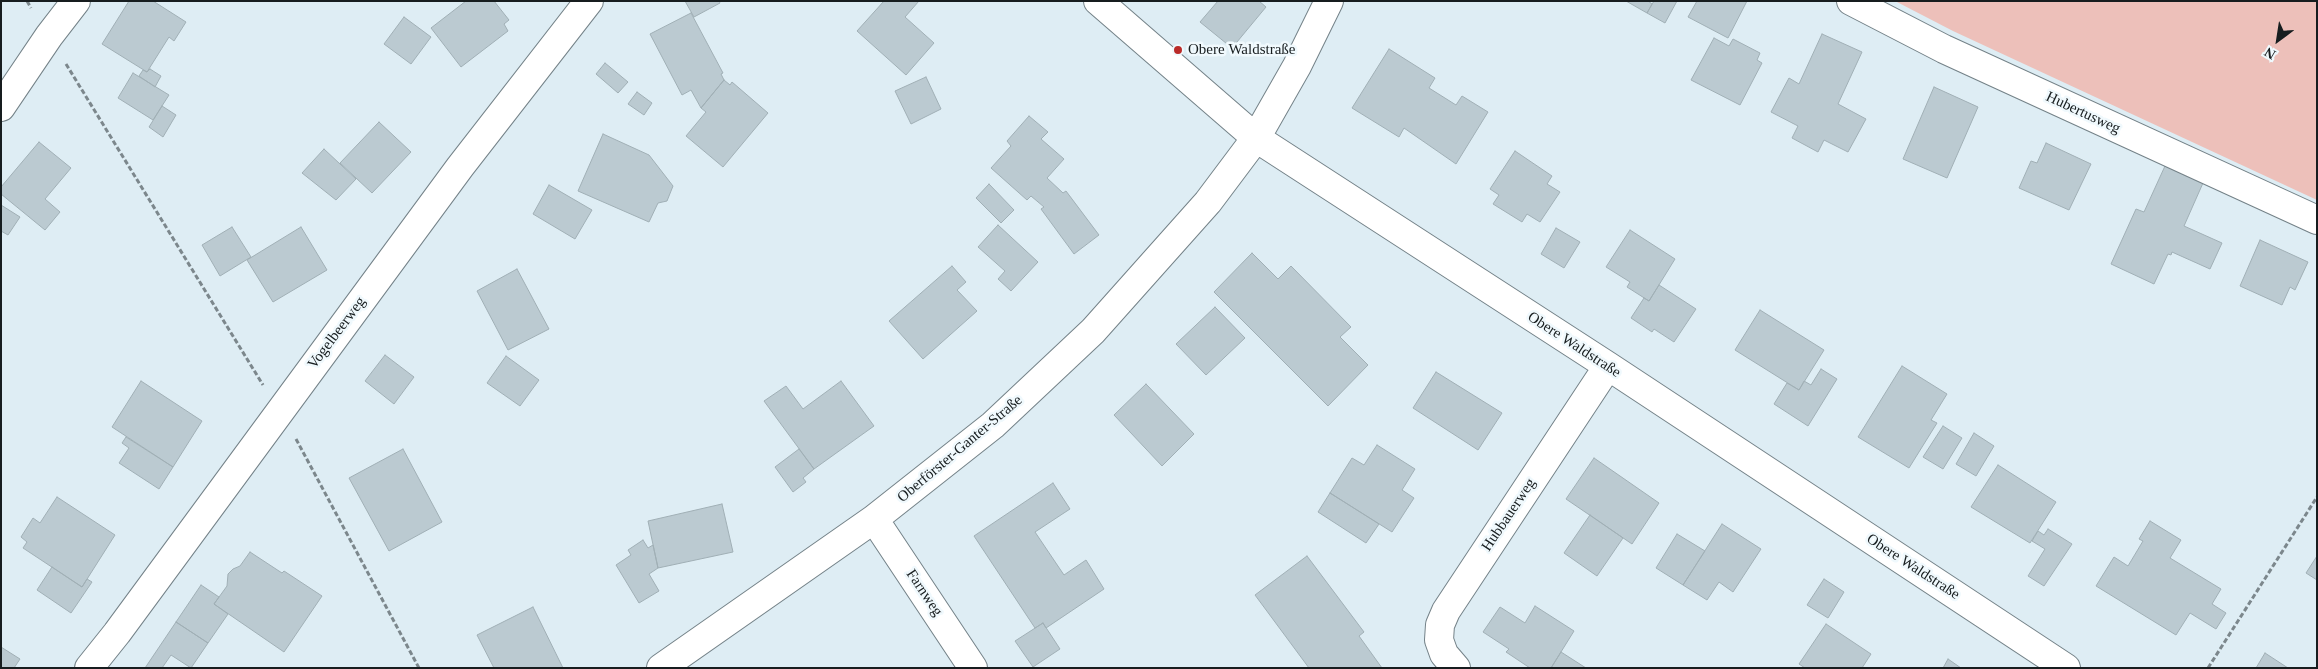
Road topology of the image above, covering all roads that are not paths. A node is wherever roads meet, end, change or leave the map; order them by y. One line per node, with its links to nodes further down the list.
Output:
1 (76, 1): 6 (street)
2 (589, 1): 11 (street, Vogelbeerweg)
3 (1098, 1): 7 (street, Obere Waldstraße)
4 (1329, 1): 7 (street, Oberförster-Ganter-Straße)
5 (1852, 1): 8 (street, Hubertusweg)
6 (1, 107)
7 (1256, 138): 9 (street, Obere Waldstraße); 10 (street, Oberförster-Ganter-Straße)
8 (2317, 220)
9 (1608, 366): 14 (street, Hubbauerweg); 15 (street, Obere Waldstraße)
10 (874, 519): 12 (street, Oberförster-Ganter-Straße); 13 (street, Farnweg)
11 (89, 668)
12 (661, 668)
13 (973, 668)
14 (1456, 668)
15 (2066, 668)

